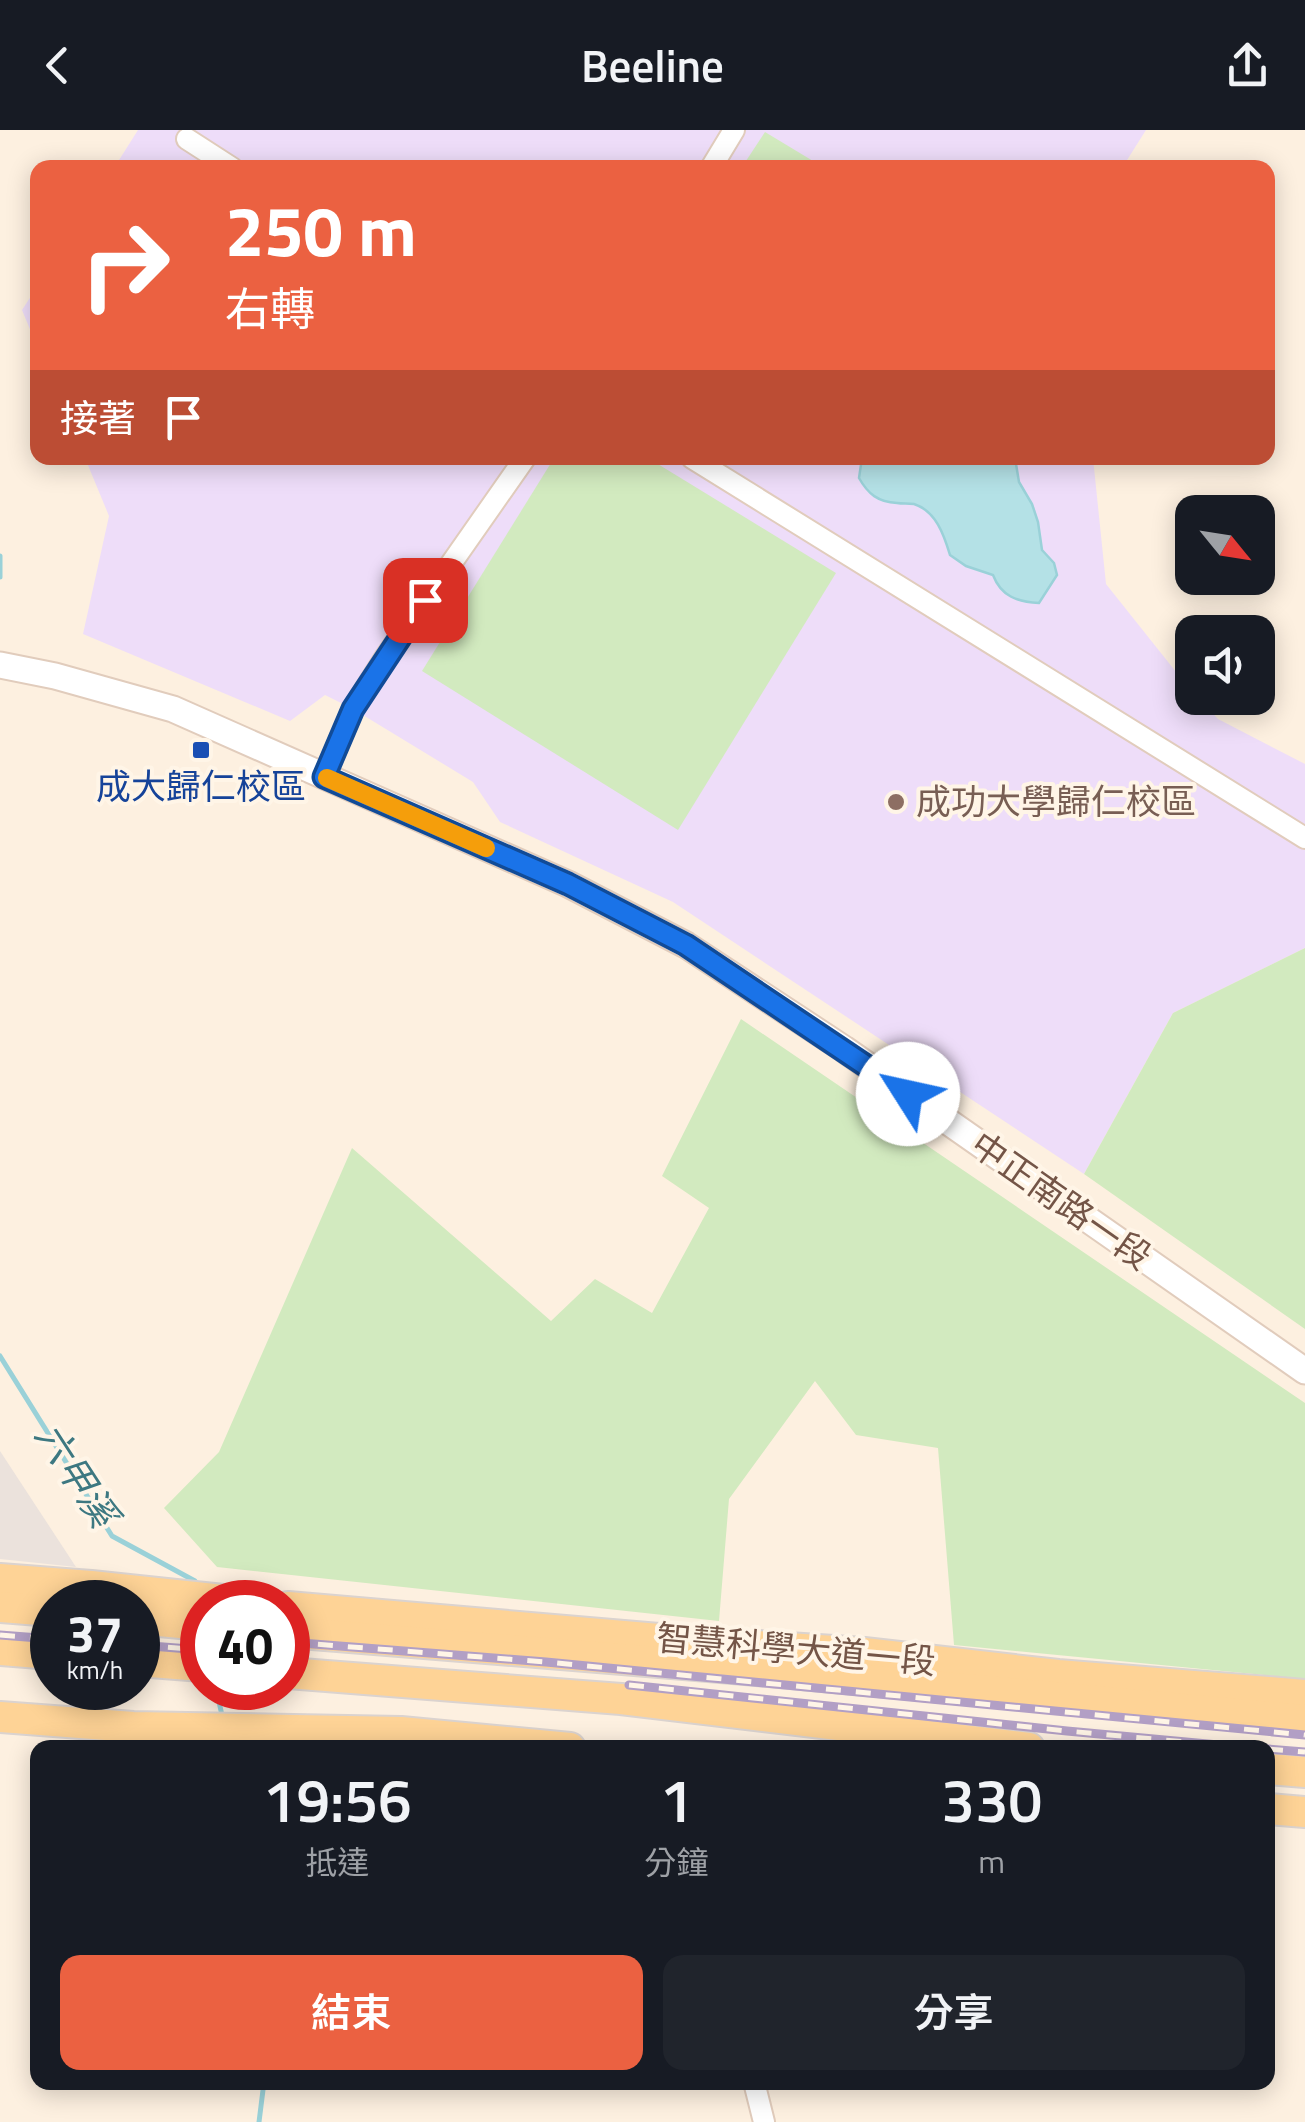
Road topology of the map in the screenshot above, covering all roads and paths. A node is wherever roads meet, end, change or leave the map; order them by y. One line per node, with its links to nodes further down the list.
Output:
1 (734, 130): 4 (street)
2 (187, 139): 3 (street)
3 (220, 160)
4 (716, 160)
5 (520, 465): 8 (street)
6 (703, 465): 9 (street)
7 (0, 665): 8 (street, 中正南路一段)
8 (324, 777): 10 (street, 中正南路一段)
9 (1305, 838)
10 (1305, 1371)
11 (0, 1579): 12 (main road)
12 (180, 1595)
13 (0, 1607): 15 (main road)
14 (310, 1609): 20 (main road, 智慧科學大道一段)
15 (30, 1610)
16 (310, 1634): 22 (main road, 智慧科學大道一段)
17 (0, 1650): 18 (main road)
18 (30, 1652)
19 (310, 1675): 26 (main road, 智慧科學大道一段)
20 (1104, 1678): 21 (main road, 智慧科學大道一段); 22 (main road)
21 (1305, 1695)
22 (1209, 1711): 24 (main road, 智慧科學大道一段)
23 (0, 1716): 25 (main road)
24 (1305, 1720)
25 (486, 1740)
26 (962, 1740)
27 (1275, 1769): 28 (main road)
28 (1305, 1772)
29 (1275, 1810): 30 (main road)
30 (1305, 1812)
31 (756, 2090): 32 (street)
32 (764, 2122)

